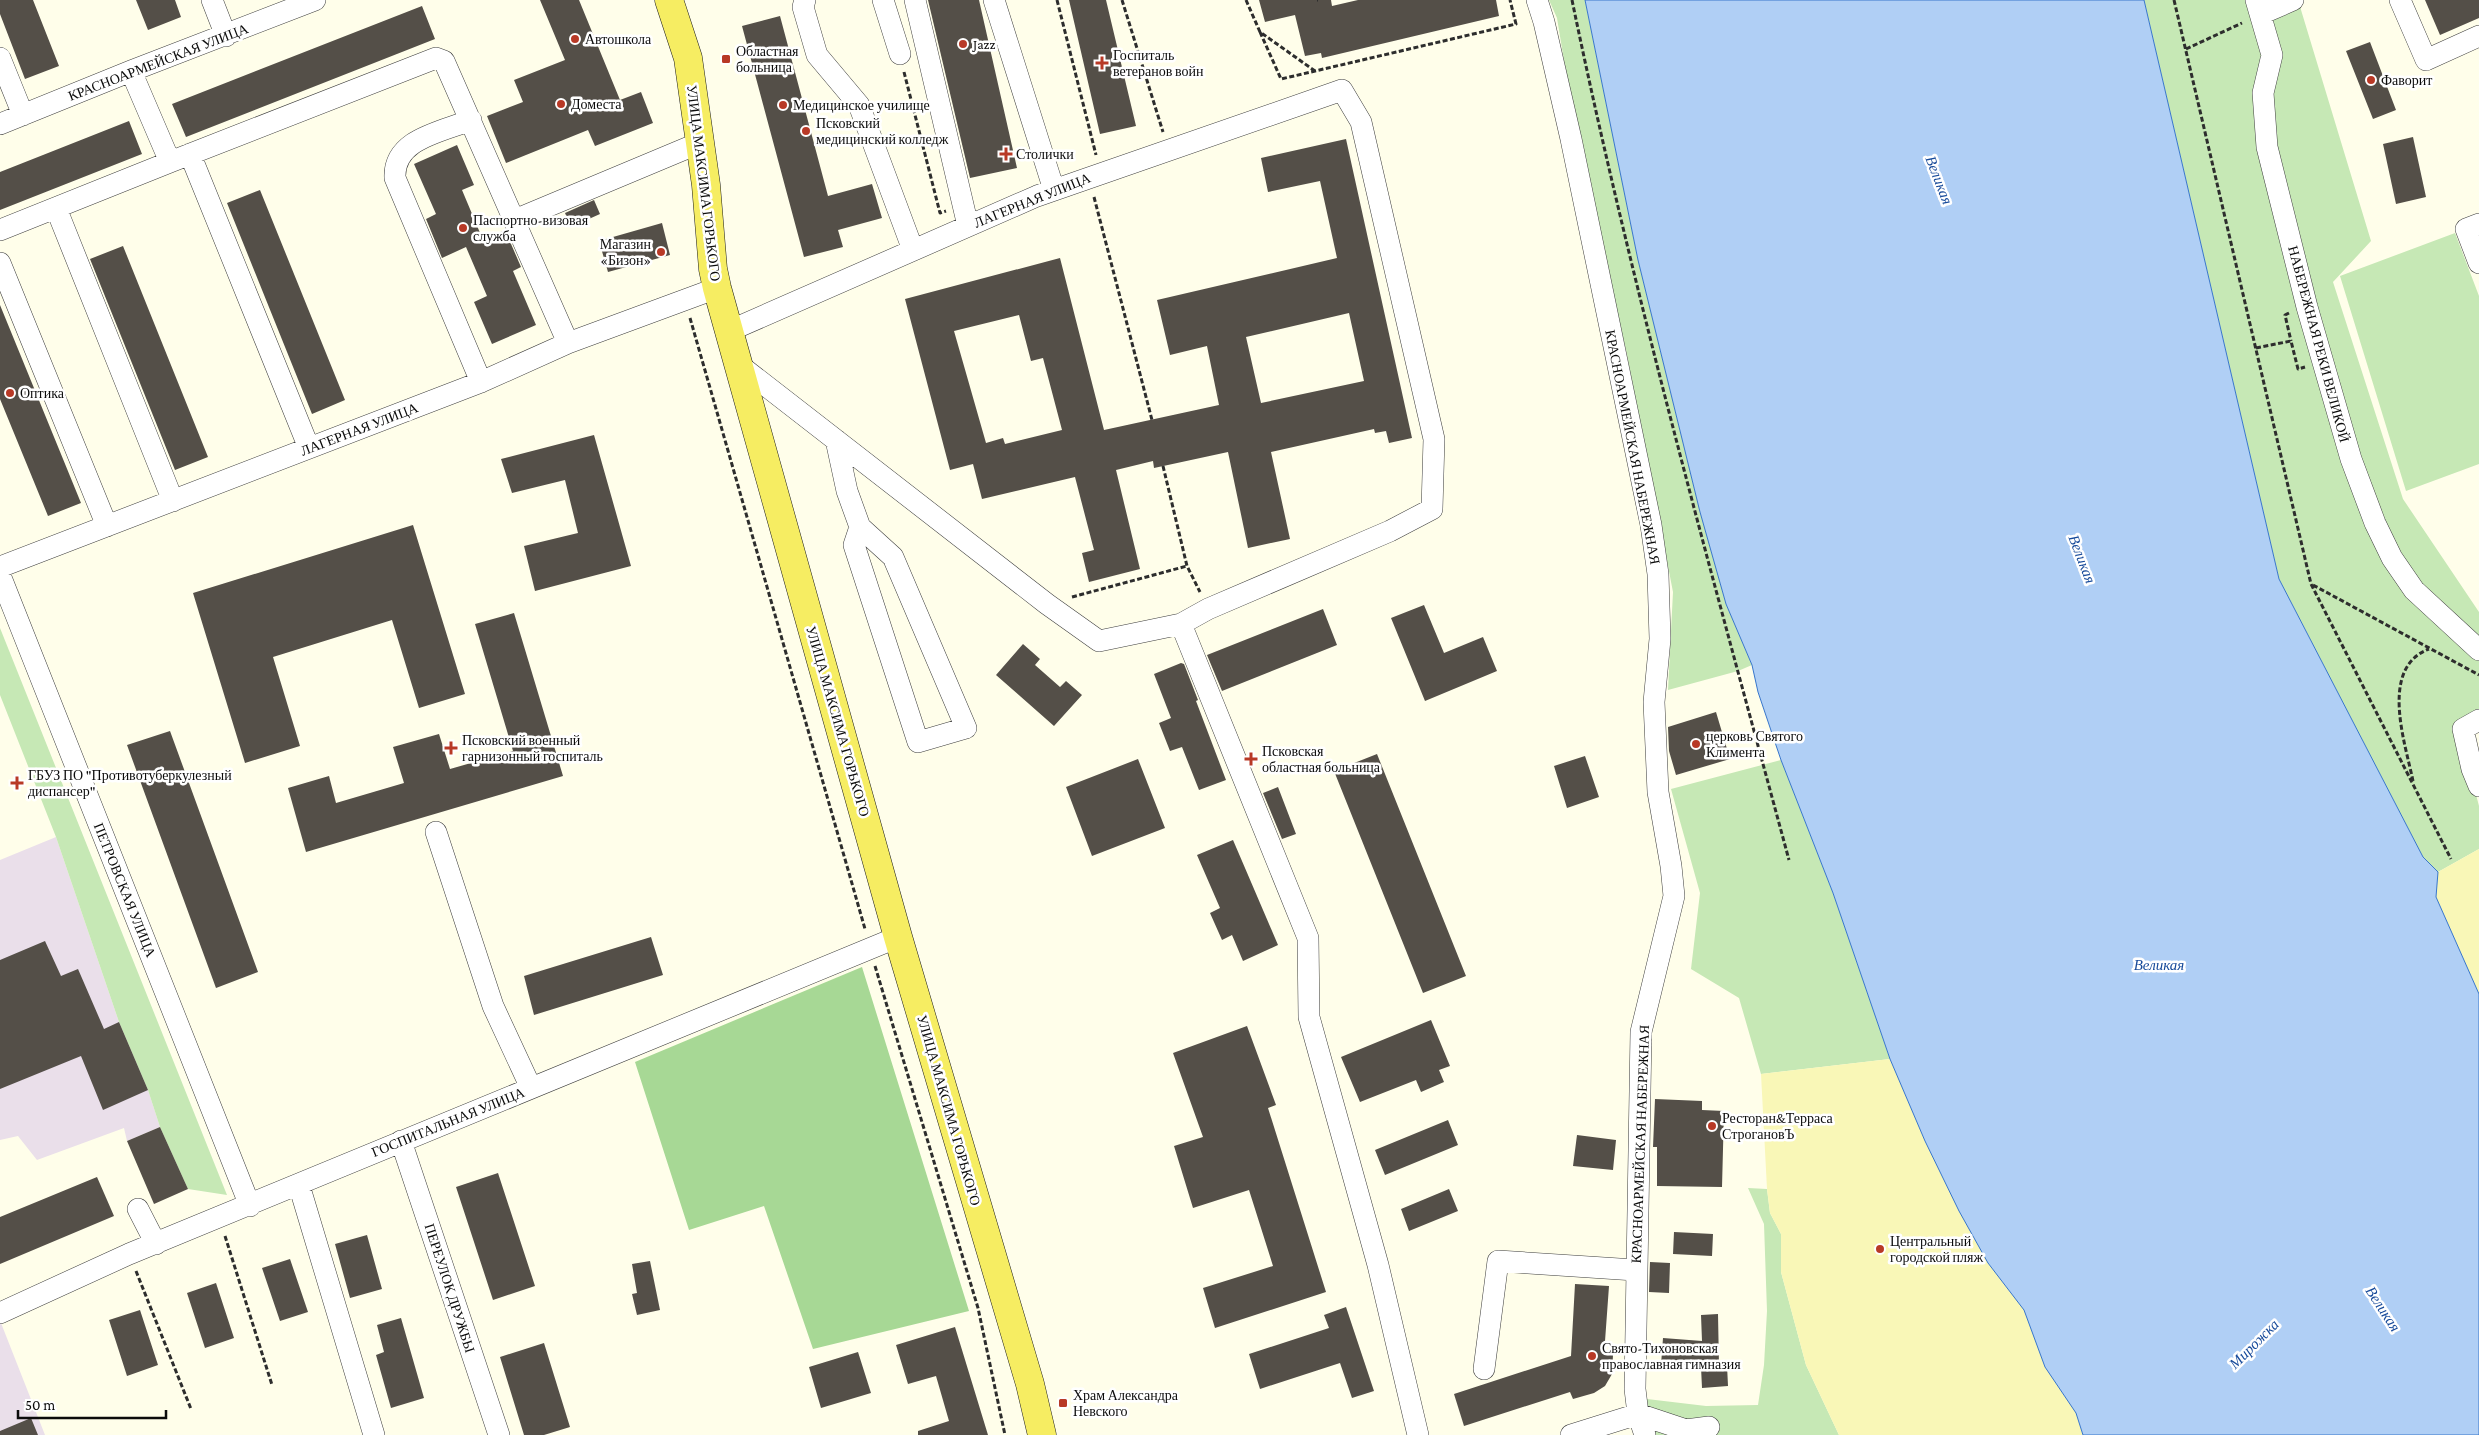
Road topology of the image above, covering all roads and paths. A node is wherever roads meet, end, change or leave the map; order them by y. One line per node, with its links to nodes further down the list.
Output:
1 (212, 0): 19 (street)
2 (315, 0): 19 (street, КРАСНОАРМЕЙСКАЯ УЛИЦА)
3 (668, 0): 29 (main road, УЛИЦА МАКСИМА ГОРЬКОГО)
4 (806, 0): 41 (street)
5 (883, 0): 22 (street)
6 (915, 0): 39 (street)
7 (994, 0): 34 (street)
8 (1057, 0): 33 (path)
9 (1122, 0): 30 (path)
10 (1246, 0): 18 (path)
11 (1510, 0): 25 (path)
12 (1537, 0): 87 (street, КРАСНОАРМЕЙСКАЯ НАБЕРЕЖНАЯ)
13 (1572, 0): 76 (path)
14 (2174, 0): 21 (path)
15 (2293, 0): 17 (street)
16 (2400, 0): 20 (street)
17 (2258, 7): 21 (path); 69 (street, НАБЕРЕЖНАЯ РЕКИ ВЕЛИКОЙ)
18 (1260, 32): 25 (path); 25 (path)
19 (226, 36): 24 (street, КРАСНОАРМЕЙСКАЯ УЛИЦА)
20 (2479, 36)
21 (2186, 49): 50 (path)
22 (900, 54): 36 (path)
23 (0, 58): 26 (street)
24 (131, 70): 26 (street, КРАСНОАРМЕЙСКАЯ УЛИЦА); 32 (street)
25 (1316, 71)
26 (23, 115): 28 (street, КРАСНОАРМЕЙСКАЯ УЛИЦА)
27 (471, 120): 31 (street); 37 (street); 53 (street)
28 (0, 124)
29 (699, 143): 37 (street); 44 (main road, УЛИЦА МАКСИМА ГОРЬКОГО)
30 (1168, 149): 33 (street, ЛАГЕРНАЯ УЛИЦА); 66 (street, ЛАГЕРНАЯ УЛИЦА)
31 (190, 154): 32 (street); 56 (street)
32 (170, 162): 35 (street)
33 (1094, 175): 34 (street, ЛАГЕРНАЯ УЛИЦА); 54 (path)
34 (1054, 190): 39 (street, ЛАГЕРНАЯ УЛИЦА)
35 (56, 208): 40 (street); 58 (street)
36 (940, 213)
37 (515, 220): 49 (street)
38 (2479, 224): 43 (street)
39 (968, 226): 41 (street, ЛАГЕРНАЯ УЛИЦА)
40 (0, 230)
41 (913, 250): 47 (street, ЛАГЕРНАЯ УЛИЦА)
42 (0, 263): 59 (street)
43 (2479, 263)
44 (717, 288): 45 (street, ЛАГЕРНАЯ УЛИЦА); 47 (main road, УЛИЦА МАКСИМА ГОРЬКОГО)
45 (684, 300): 49 (street, ЛАГЕРНАЯ УЛИЦА); 78 (path)
46 (2285, 315): 48 (path)
47 (729, 331): 51 (main road, УЛИЦА МАКСИМА ГОРЬКОГО)
48 (2291, 341): 50 (path); 52 (path)
49 (568, 343): 53 (street, ЛАГЕРНАЯ УЛИЦА)
50 (2256, 348): 64 (path)
51 (738, 364): 55 (street); 77 (main road, УЛИЦА МАКСИМА ГОРЬКОГО)
52 (2298, 369)
53 (480, 382): 56 (street, ЛАГЕРНАЯ УЛИЦА)
54 (1152, 420)
55 (836, 440): 60 (street); 65 (street)
56 (309, 448): 58 (street, ЛАГЕРНАЯ УЛИЦА)
57 (1163, 466): 61 (path)
58 (173, 501): 59 (street, ЛАГЕРНАЯ УЛИЦА)
59 (107, 526): 62 (street, ЛАГЕРНАЯ УЛИЦА)
60 (860, 527): 60 (street)
61 (1187, 566): 65 (path); 66 (path)
62 (0, 568)
63 (0, 575): 82 (street, ПЕТРОВСКАЯ УЛИЦА)
64 (2312, 584): 68 (path); 72 (path)
65 (1047, 604): 67 (street)
66 (1208, 609): 67 (street)
67 (1181, 624): 98 (street)
68 (2429, 649): 70 (path); 72 (path)
69 (2479, 650)
70 (2479, 674)
71 (2479, 720): 73 (street)
72 (2414, 786): 75 (path)
73 (2479, 786)
74 (436, 832): 79 (street)
75 (2450, 859)
76 (1789, 860)
77 (898, 936): 78 (street, ГОСПИТАЛЬНАЯ УЛИЦА); 97 (main road, УЛИЦА МАКСИМА ГОРЬКОГО)
78 (870, 948): 79 (street, ГОСПИТАЛЬНАЯ УЛИЦА); 96 (path)
79 (531, 1088): 80 (street, ГОСПИТАЛЬНАЯ УЛИЦА)
80 (401, 1141): 81 (street, ГОСПИТАЛЬНАЯ УЛИЦА); 95 (street, ПЕРЕУЛОК ДРУЖБЫ)
81 (299, 1185): 82 (street, ГОСПИТАЛЬНАЯ УЛИЦА); 94 (street)
82 (250, 1206): 84 (street, ГОСПИТАЛЬНАЯ УЛИЦА)
83 (138, 1209): 85 (street)
84 (220, 1218): 85 (street, ГОСПИТАЛЬНАЯ УЛИЦА); 90 (path)
85 (156, 1244): 86 (street, ГОСПИТАЛЬНАЯ УЛИЦА)
86 (129, 1254): 88 (street, ГОСПИТАЛЬНАЯ УЛИЦА); 91 (path)
87 (1636, 1270): 89 (street); 92 (street, КРАСНОАРМЕЙСКАЯ НАБЕРЕЖНАЯ)
88 (0, 1313)
89 (1484, 1369)
90 (272, 1385)
91 (192, 1409)
92 (1638, 1414): 93 (street); 99 (street); 100 (street, КРАСНОАРМЕЙСКАЯ НАБЕРЕЖНАЯ)
93 (1708, 1427)
94 (374, 1435)
95 (499, 1435)
96 (1005, 1435)
97 (1042, 1435)
98 (1418, 1435)
99 (1571, 1435)
100 (1645, 1435)

